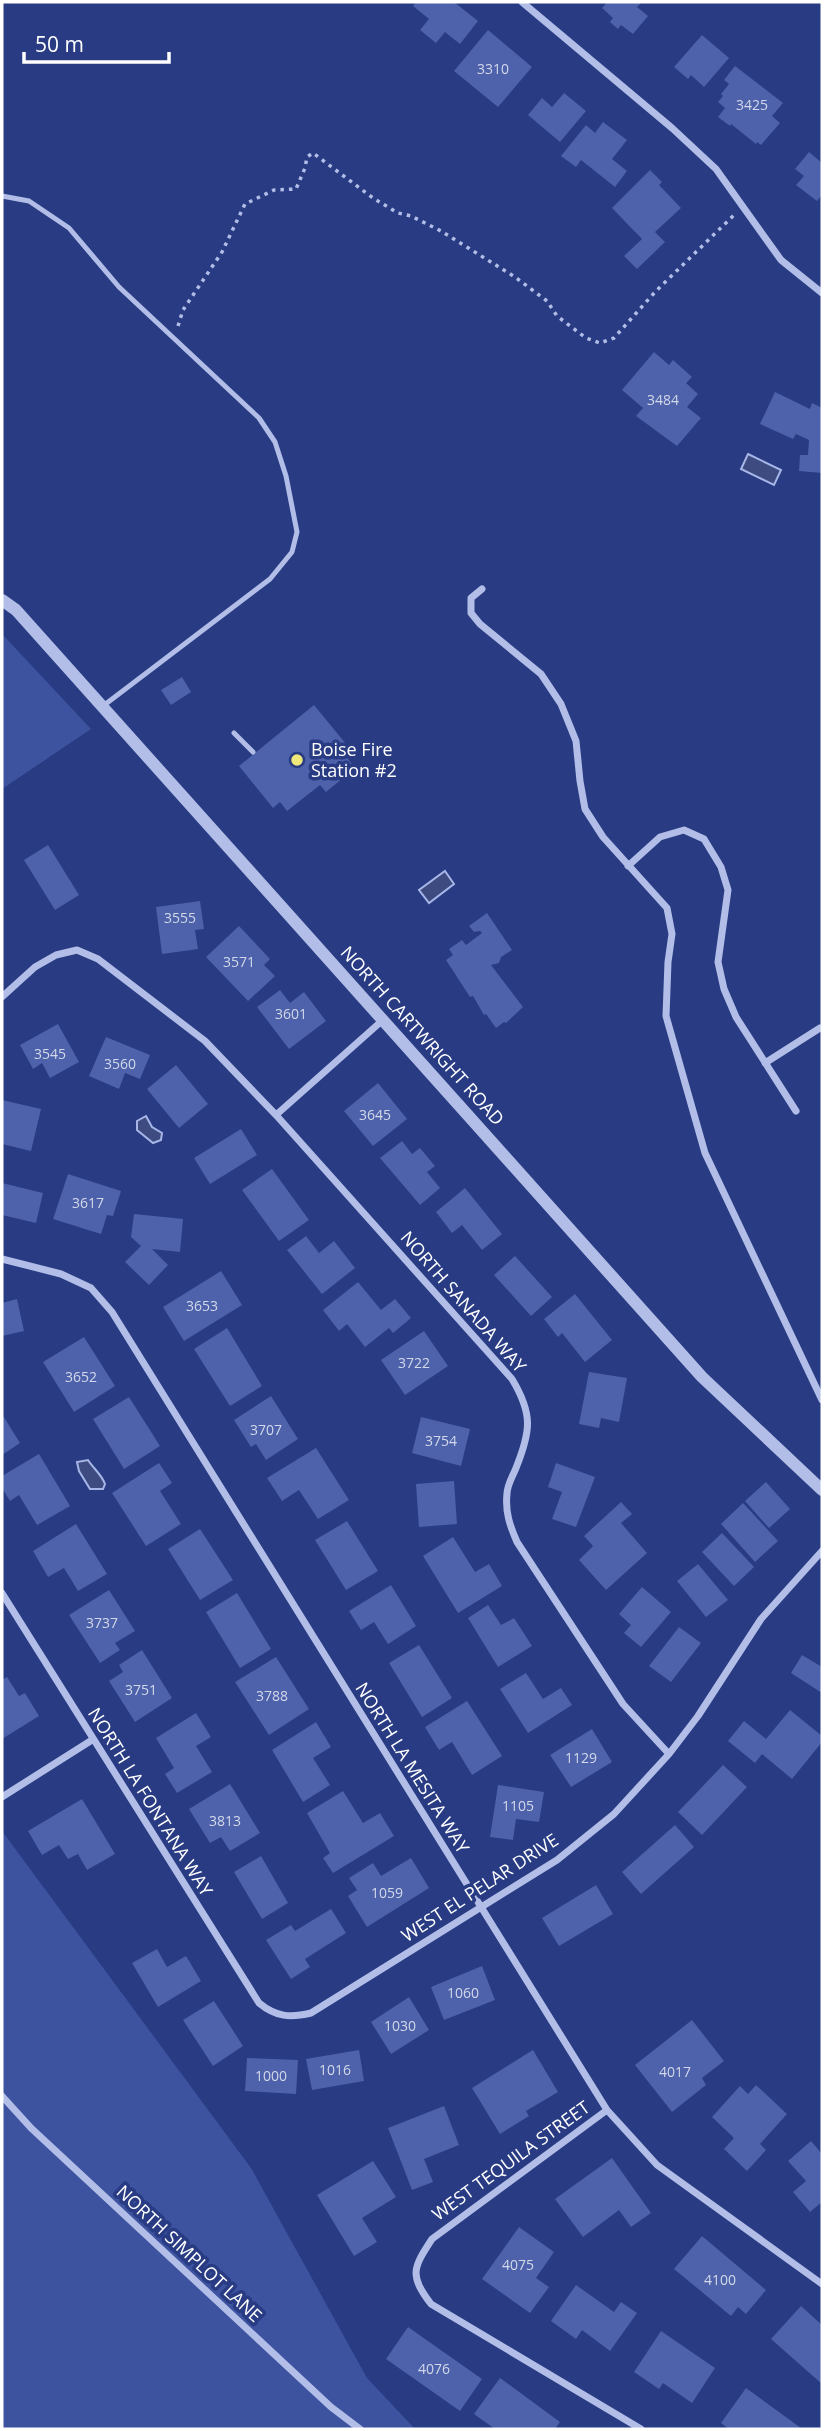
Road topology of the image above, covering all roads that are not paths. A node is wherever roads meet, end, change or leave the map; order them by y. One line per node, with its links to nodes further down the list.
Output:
1 (522, 2): 3 (street)
2 (2, 196): 6 (lane)
3 (822, 293)
4 (482, 590): 9 (street)
5 (2, 600): 6 (street, NORTH CARTWRIGHT ROAD)
6 (103, 706): 11 (street, NORTH CARTWRIGHT ROAD)
7 (234, 733): 8 (lane)
8 (253, 752)
9 (628, 866): 13 (street); 17 (street)
10 (2, 997): 15 (street, NORTH SANADA WAY)
11 (384, 1019): 15 (street); 18 (street, NORTH CARTWRIGHT ROAD)
12 (820, 1028): 13 (street)
13 (765, 1063): 14 (street)
14 (796, 1111)
15 (276, 1115): 22 (street, NORTH SANADA WAY)
16 (2, 1259): 24 (street, NORTH LA MESITA WAY)
17 (822, 1399)
18 (822, 1490)
19 (822, 1550): 22 (street, WEST EL PELAR DRIVE)
20 (2, 1593): 21 (street, NORTH LA FONTANA WAY)
21 (92, 1740): 23 (street); 25 (street, NORTH LA FONTANA WAY)
22 (669, 1754): 24 (street, WEST EL PELAR DRIVE)
23 (2, 1797)
24 (481, 1909): 25 (street, WEST EL PELAR DRIVE); 27 (street, NORTH LA MESITA WAY)
25 (283, 2016)
26 (2, 2096): 29 (street, NORTH SIMPLOT LANE)
27 (607, 2110): 28 (street, NORTH LA MESITA WAY); 30 (street, WEST TEQUILA STREET)
28 (822, 2284)
29 (360, 2429)
30 (641, 2429)

